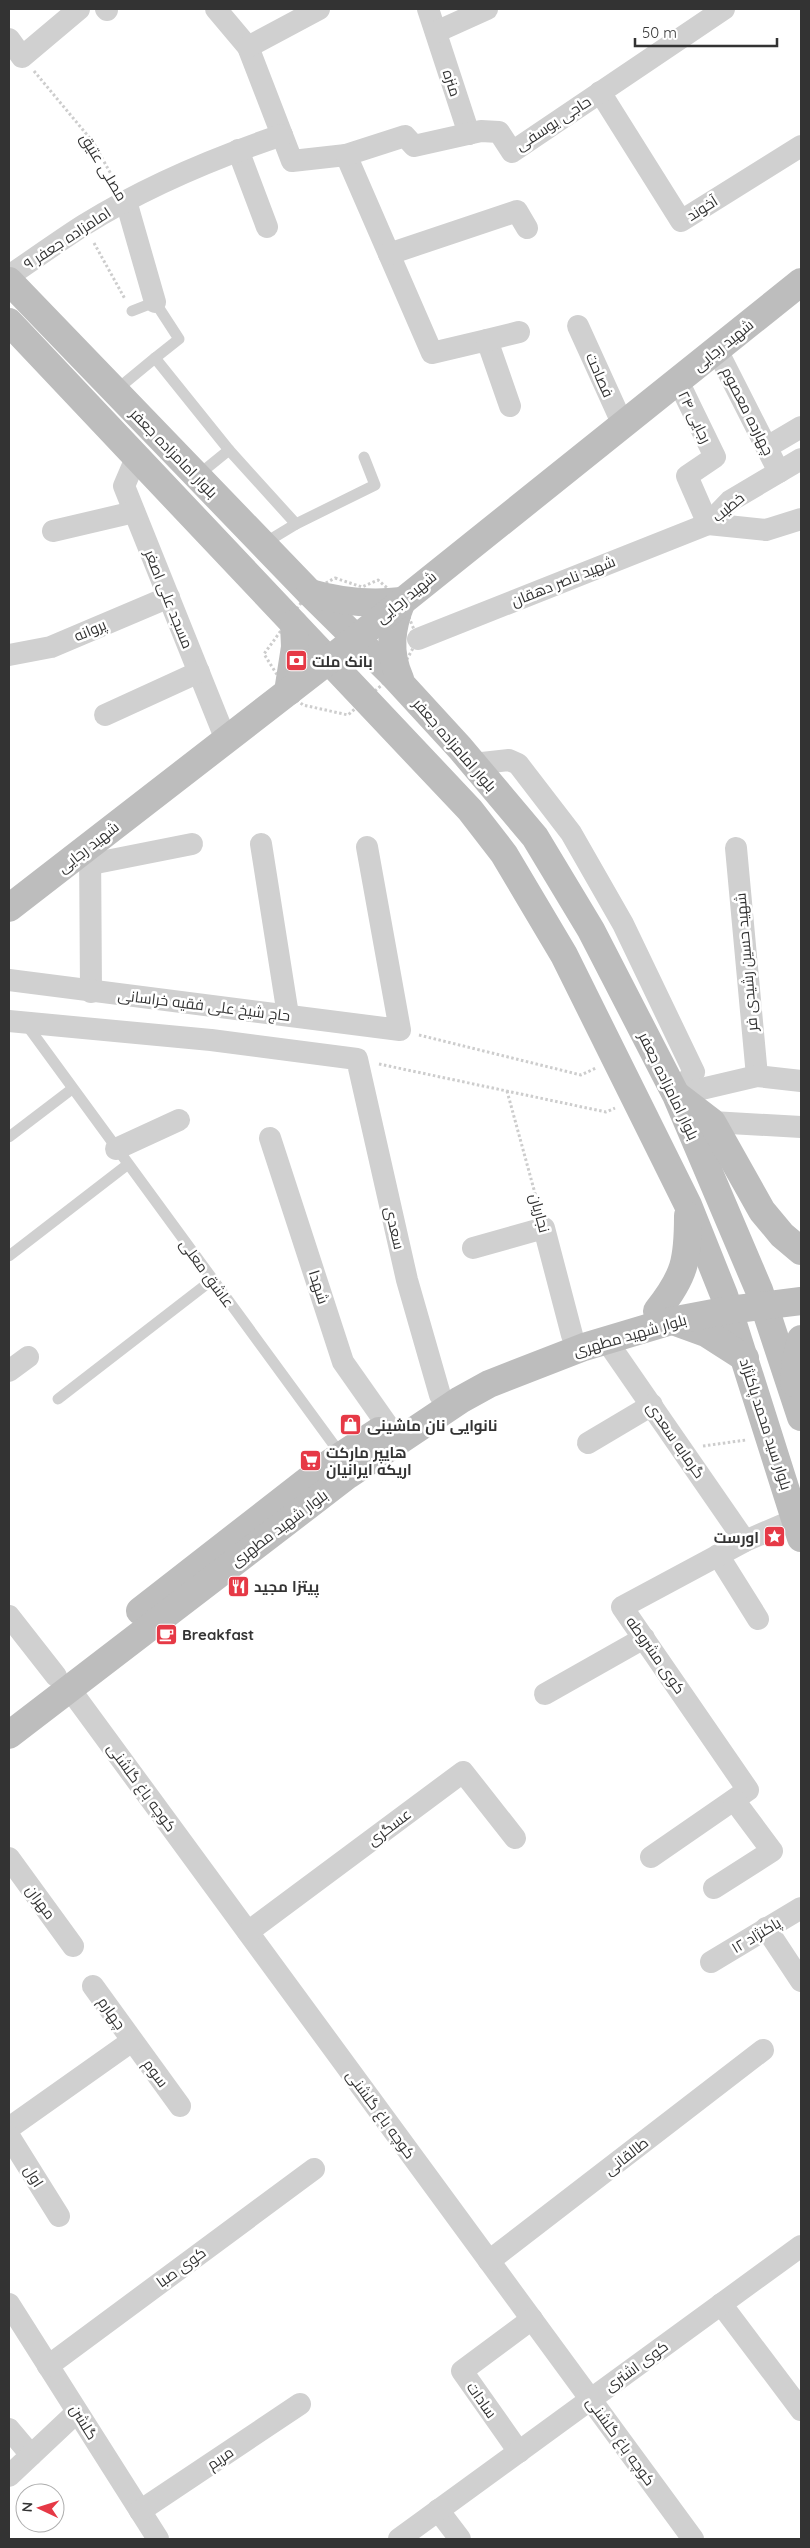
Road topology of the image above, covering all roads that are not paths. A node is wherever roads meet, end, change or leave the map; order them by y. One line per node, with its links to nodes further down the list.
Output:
1 (80, 9): 9 (street)
2 (216, 9): 8 (street, حاجی یوسفی)
3 (319, 9): 8 (street)
4 (428, 9): 7 (street, منزه)
5 (487, 9): 7 (street)
6 (711, 13): 10 (street, حاجی یوسفی)
7 (436, 32): 12 (street, منزه)
8 (248, 47): 11 (street, حاجی یوسفی)
9 (16, 48)
10 (600, 92): 12 (street, حاجی یوسفی); 13 (street, آخوند)
11 (282, 134): 14 (street); 15 (street, حاجی یوسفی)
12 (469, 134): 15 (street, حاجی یوسفی)
13 (801, 146)
14 (238, 150): 16 (street); 17 (street)
15 (346, 155): 19 (street)
16 (126, 201): 20 (street, امامزاده جعفر ۹); 23 (street, مصلی عتیق)
17 (267, 227)
18 (527, 228): 19 (street)
19 (389, 254): 28 (street)
20 (9, 276)
21 (9, 281): 32 (main road, بلوار امامزاده جعفر)
22 (801, 282): 29 (main road, شهید رجایی)
23 (155, 302): 24 (lane); 30 (lane, مصلی عتیق)
24 (132, 312)
25 (9, 322): 39 (main road, بلوار امامزاده جعفر)
26 (578, 326): 34 (street, فصاحت)
27 (519, 332): 28 (street)
28 (487, 340): 33 (street)
29 (717, 350): 31 (main road, شهید رجایی); 36 (street, چهارده معصوم)
30 (155, 358): 32 (lane); 37 (lane)
31 (678, 381): 34 (main road, شهید رجایی); 46 (street, رجایی ۲۴)
32 (115, 391): 42 (main road, بلوار امامزاده جعفر)
33 (510, 406)
34 (622, 425): 52 (main road, شهید رجایی)
35 (801, 426): 36 (street)
36 (767, 447): 41 (street, چهارده معصوم)
37 (229, 450): 42 (lane); 45 (lane)
38 (364, 457): 45 (lane)
39 (136, 458): 43 (street, مسجد علی اصغر); 51 (main road, بلوار امامزاده جعفر)
40 (801, 459): 41 (street, خطیب)
41 (779, 472): 46 (street, خطیب)
42 (197, 476): 48 (main road, بلوار امامزاده جعفر)
43 (134, 512): 47 (street); 50 (street, مسجد علی اصغر)
44 (801, 519): 46 (street, خطیب)
45 (296, 524): 48 (lane)
46 (708, 524): 55 (street, شهید ناصر دهقان)
47 (53, 531)
48 (263, 544): 49 (main road, بلوار امامزاده جعفر)
49 (300, 583): 51 (main road); 52 (main road); 54 (main road, بلوار امامزاده جعفر)
50 (168, 597): 56 (street, پروانه); 58 (street, مسجد علی اصغر)
51 (268, 597): 53 (main road, بلوار امامزاده جعفر)
52 (402, 601): 54 (main road, شهید رجایی); 59 (main road)
53 (294, 624): 57 (main road, بلوار امامزاده جعفر); 61 (main road)
54 (357, 637): 57 (main road, شهید رجایی); 59 (main road, بلوار امامزاده جعفر)
55 (418, 639)
56 (9, 655)
57 (328, 661): 60 (main road, بلوار امامزاده جعفر); 61 (main road, شهید رجایی)
58 (199, 672): 62 (street); 63 (street, مسجد علی اصغر)
59 (404, 687): 77 (main road, بلوار امامزاده جعفر)
60 (355, 689): 61 (main road); 84 (main road, بلوار امامزاده جعفر)
61 (288, 692): 63 (main road, شهید رجایی)
62 (105, 715)
63 (226, 740): 68 (main road, شهید رجایی)
64 (192, 844): 68 (street)
65 (261, 844): 72 (street)
66 (367, 847): 72 (street, حاج شیخ علی فقیه خراسانی)
67 (736, 848): 74 (street, شهید حسین رشیدی فر)
68 (91, 855): 69 (main road, شهید رجایی); 71 (street)
69 (9, 908)
70 (9, 980): 71 (street, حاج شیخ علی فقیه خراسانی)
71 (91, 992): 72 (street, حاج شیخ علی فقیه خراسانی)
72 (288, 1015)
73 (18, 1023): 76 (lane, عاشق معلی); 100 (street, سعدی)
74 (757, 1076): 75 (street); 77 (street)
75 (801, 1081)
76 (72, 1089): 81 (lane); 83 (lane, عاشق معلی)
77 (676, 1094): 79 (main road); 90 (main road, بلوار امامزاده جعفر)
78 (179, 1120): 83 (street)
79 (712, 1122): 80 (street); 86 (main road)
80 (801, 1127)
81 (9, 1138)
82 (270, 1138): 104 (street, شهدا)
83 (122, 1157): 87 (lane); 88 (lane, عاشق معلی)
84 (688, 1204): 92 (main road, بلوار امامزاده جعفر); 93 (main road)
85 (473, 1248): 94 (street, نجاریان)
86 (801, 1251)
87 (9, 1256)
88 (212, 1280): 101 (lane); 106 (lane, عاشق معلی)
89 (801, 1285): 90 (main road, بلوار شهید مطهری)
90 (762, 1297): 91 (main road, بلوار شهید مطهری); 92 (main road, بلوار شهید مطهری); 102 (main road)
91 (801, 1301)
92 (726, 1302): 93 (main road, بلوار شهید مطهری); 98 (main road, بلوار سید محمد پاکنژاد)
93 (664, 1316): 94 (main road, بلوار شهید مطهری); 96 (main road, بلوار شهید مطهری); 98 (main road)
94 (572, 1335): 100 (main road, بلوار شهید مطهری)
95 (801, 1339): 102 (main road)
96 (606, 1340): 103 (street, گرمابه سعدی); 113 (main road, بلوار شهید مطهری)
97 (28, 1357): 99 (street)
98 (745, 1358): 107 (main road, بلوار سید محمد پاکنژاد)
99 (9, 1371)
100 (440, 1395): 104 (main road, بلوار شهید مطهری)
101 (58, 1399)
102 (798, 1404)
103 (652, 1405): 105 (street); 108 (street, گرمابه سعدی)
104 (388, 1426): 106 (main road, بلوار شهید مطهری)
105 (588, 1443)
106 (342, 1456): 113 (main road, بلوار شهید مطهری)
107 (799, 1529): 108 (street, کوی مشروطه)
108 (745, 1541): 109 (street, کوی مشروطه)
109 (718, 1555): 111 (street); 112 (street, کوی مشروطه)
110 (9, 1616): 113 (street)
111 (758, 1618)
112 (644, 1638): 114 (street); 117 (street, کوی مشروطه)
113 (62, 1682): 115 (main road, بلوار شهید مطهری); 116 (main road, بلوار شهید مطهری); 124 (street, کوچه باغ گلشنی)
114 (544, 1694)
115 (9, 1712)
116 (9, 1734)
117 (741, 1795): 119 (street); 121 (street, کوی مشروطه)
118 (515, 1838): 124 (street, عسگری)
119 (651, 1857)
120 (9, 1858): 125 (street, مهران)
121 (714, 1888)
122 (801, 1908): 123 (street, پاکنژاد ۱۲)
123 (766, 1928): 126 (street, پاکنژاد ۱۲); 127 (street)
124 (248, 1932): 137 (street, کوچه باغ گلشنی)
125 (73, 1946)
126 (711, 1962)
127 (801, 1981)
128 (93, 1986): 129 (street, چهارم)
129 (132, 2041): 131 (street, سوم); 132 (street)
130 (763, 2050): 137 (street, طالقانی)
131 (180, 2106)
132 (9, 2128)
133 (9, 2136): 135 (street, اول)
134 (314, 2168): 141 (street, کوی صبا)
135 (59, 2216)
136 (801, 2246): 139 (street, کوی اشتری)
137 (489, 2261): 140 (street, کوچه باغ گلشنی)
138 (9, 2304): 141 (street, گلشن)
139 (721, 2304): 142 (street, کوی اشتری); 144 (street)
140 (532, 2320): 142 (street, کوچه باغ گلشنی); 147 (street, سادات)
141 (48, 2366): 145 (street, گلشن)
142 (590, 2400): 147 (street, کوی اشتری); 155 (street, کوچه باغ گلشنی)
143 (300, 2404): 151 (street, مریم)
144 (801, 2410)
145 (78, 2412): 148 (street); 151 (street, گلشن)
146 (9, 2429): 148 (street)
147 (519, 2452): 150 (street, کوی اشتری)
148 (31, 2455): 149 (street)
149 (9, 2476)
150 (438, 2510): 153 (street, کوی اشتری); 154 (street)
151 (140, 2511): 152 (street, گلشن)
152 (158, 2539)
153 (399, 2539)
154 (460, 2539)
155 (693, 2539)

